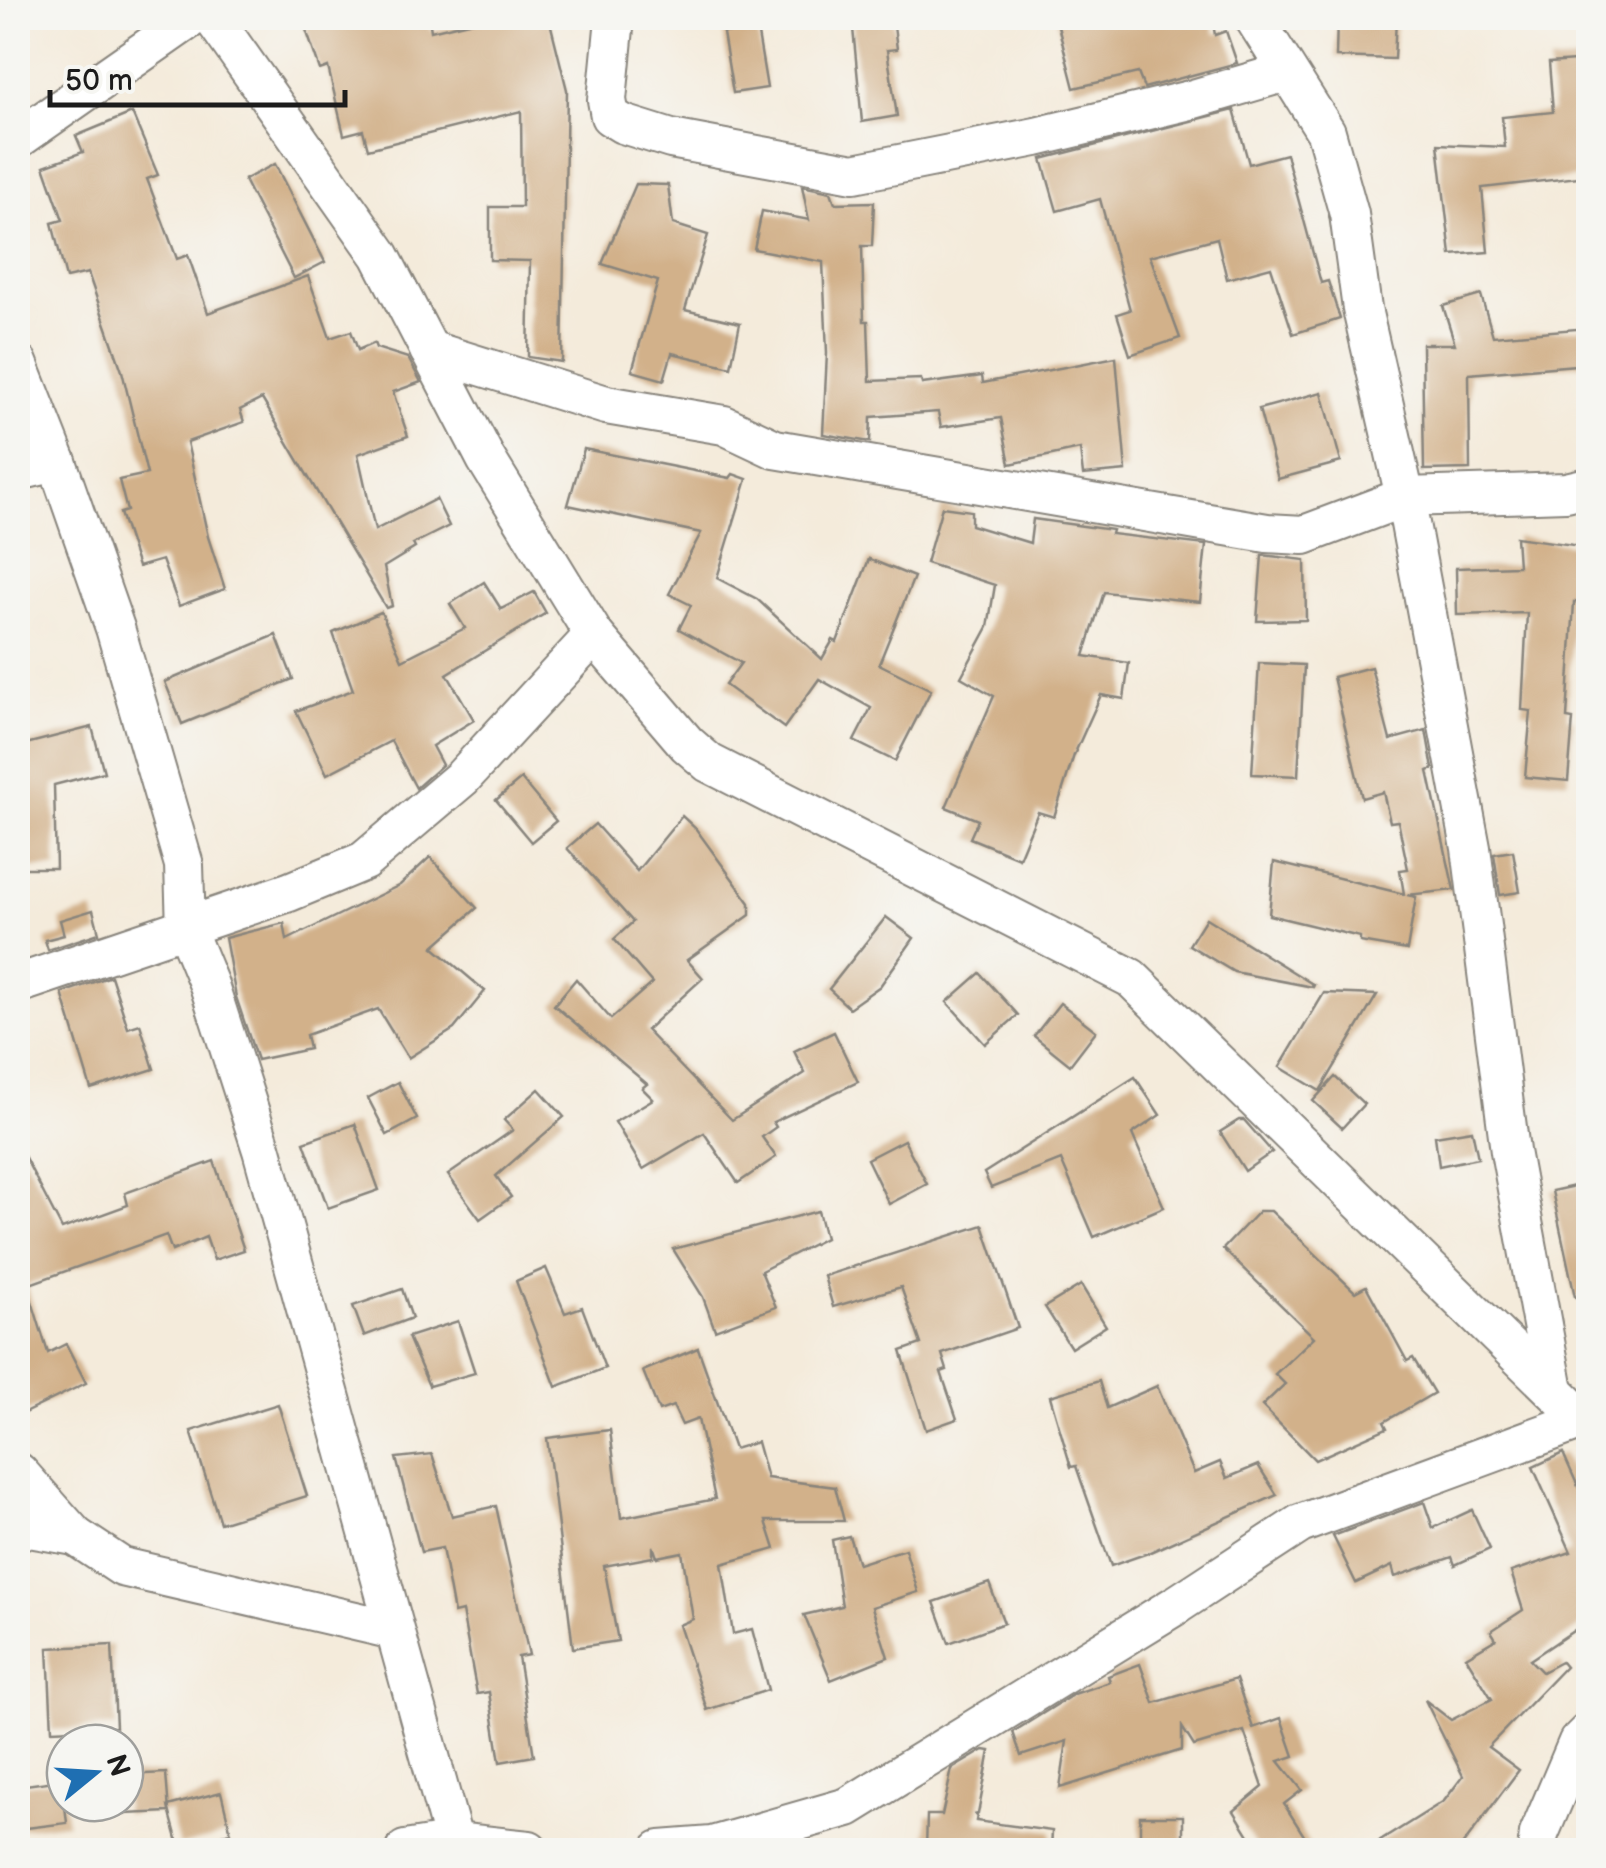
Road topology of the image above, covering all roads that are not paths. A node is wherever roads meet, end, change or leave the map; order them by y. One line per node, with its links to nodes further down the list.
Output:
1 (191, 18): 6 (street)
2 (213, 18): 7 (street)
3 (614, 18): 5 (street)
4 (1254, 18): 5 (street)
5 (1286, 72): 12 (street)
6 (18, 139)
7 (429, 350): 12 (street); 13 (street)
8 (18, 364): 9 (street)
9 (57, 462): 10 (street); 14 (street)
10 (18, 471)
11 (1588, 487): 12 (street)
12 (1404, 497): 16 (street)
13 (594, 635): 14 (street); 16 (street)
14 (186, 928): 15 (street); 21 (street)
15 (18, 984)
16 (1554, 1390): 17 (street)
17 (1587, 1422): 26 (street)
18 (18, 1472): 20 (street)
19 (18, 1526): 20 (street)
20 (75, 1536): 21 (street)
21 (394, 1630): 23 (street)
22 (1588, 1732): 27 (street)
23 (455, 1846): 24 (street); 25 (street)
24 (405, 1850)
25 (529, 1850)
26 (660, 1850)
27 (1537, 1850)

